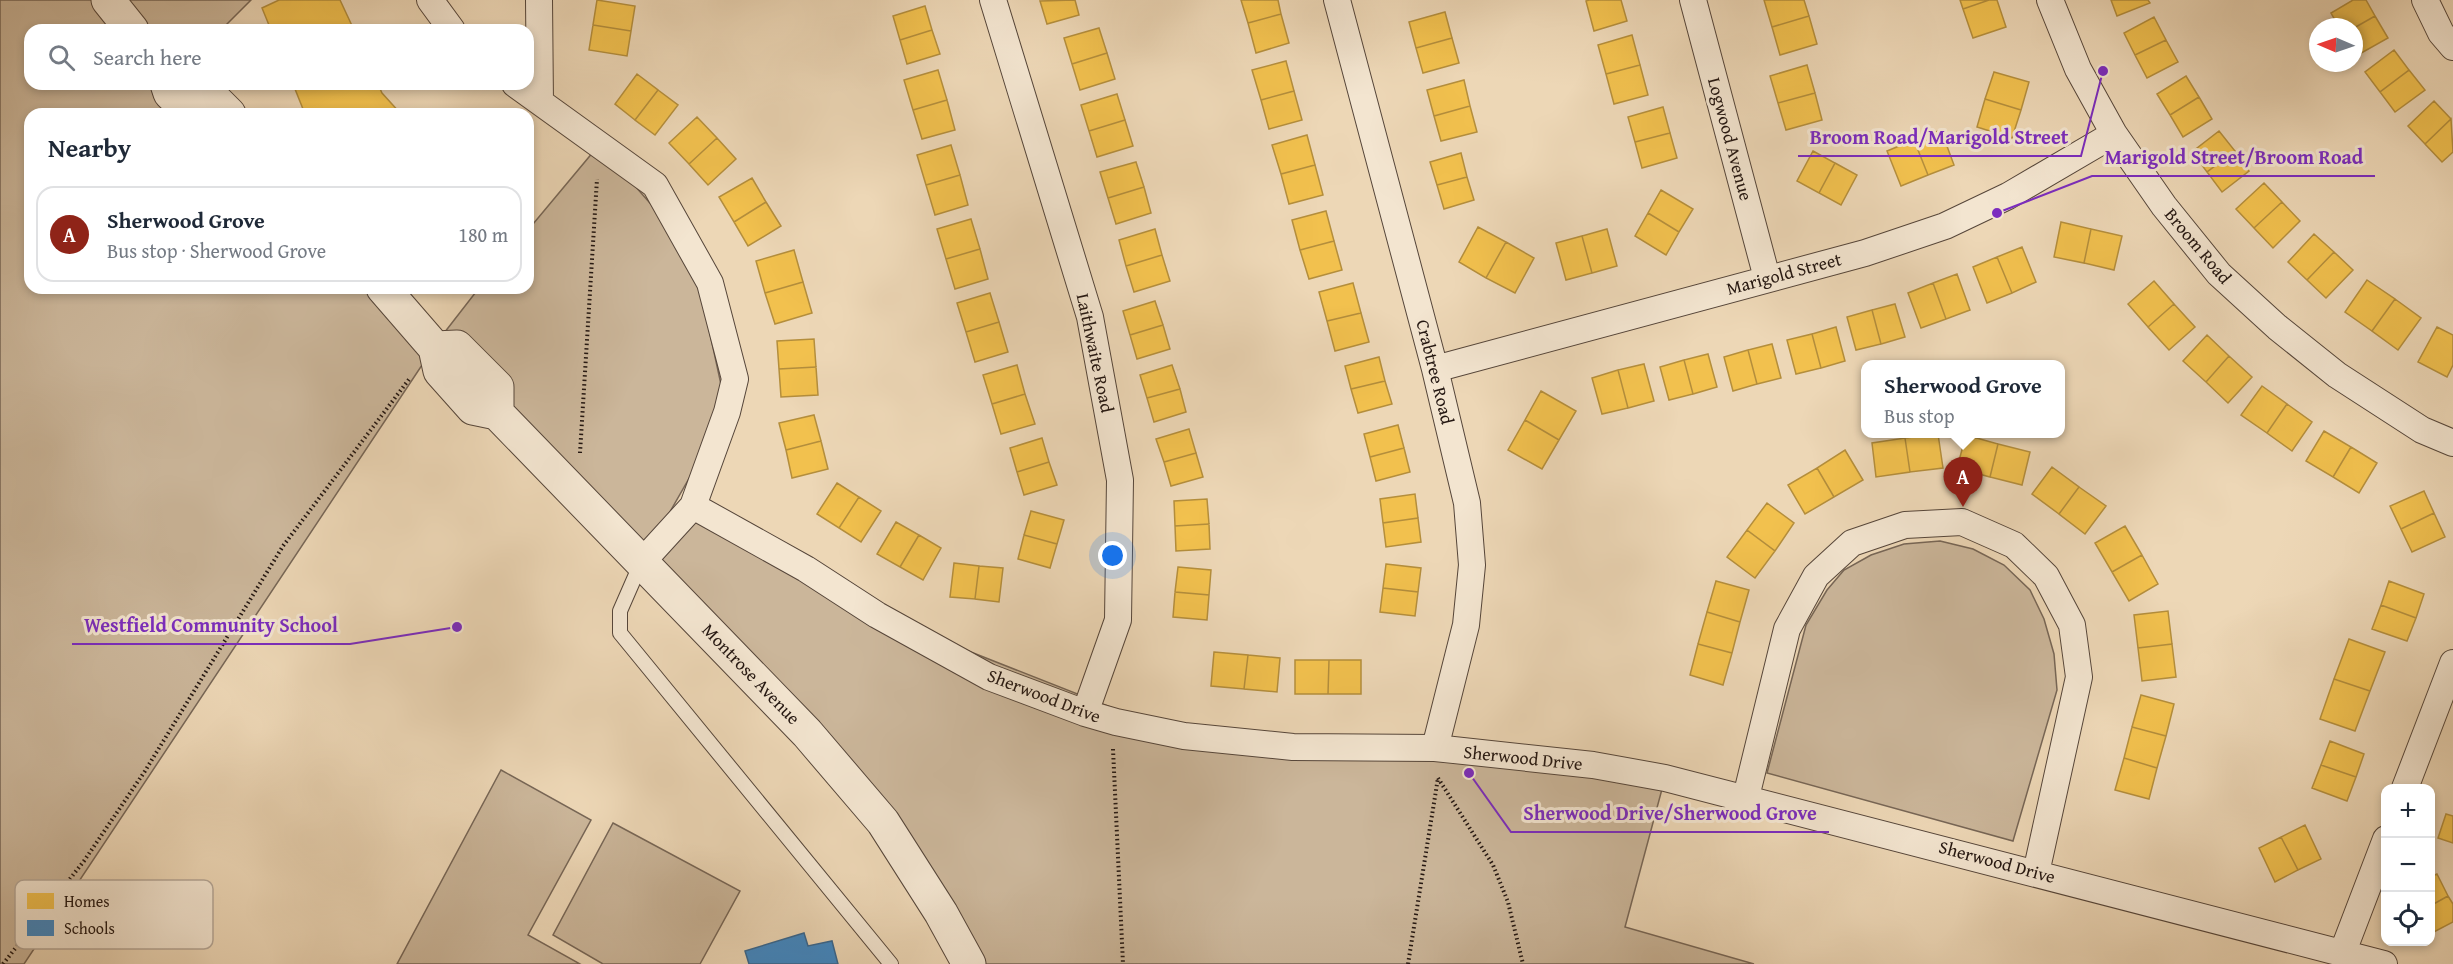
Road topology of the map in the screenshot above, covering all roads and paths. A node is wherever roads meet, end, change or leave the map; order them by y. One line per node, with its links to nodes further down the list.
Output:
1 (108, 0): 9 (street)
2 (430, 0): 10 (street)
3 (539, 0): 15 (street)
4 (993, 0): 29 (street, Laithwaite Road)
5 (1337, 0): 23 (street, Crabtree Road)
6 (1693, 0): 20 (street, Logwood Avenue)
7 (2050, 0): 18 (street, Broom Road)
8 (2425, 0): 11 (street)
9 (127, 24)
10 (448, 24)
11 (2453, 47)
12 (169, 90): 16 (street)
13 (205, 90): 17 (street)
14 (523, 90): 15 (street)
15 (540, 102): 19 (street)
16 (186, 108)
17 (223, 108)
18 (2114, 134): 20 (street, Marigold Street); 24 (street, Broom Road)
19 (599, 145): 25 (path); 26 (street)
20 (1767, 278): 23 (street, Marigold Street)
21 (388, 294): 22 (street)
22 (434, 347): 25 (street, Montrose Avenue); 37 (path)
23 (1435, 369): 31 (street, Crabtree Road)
24 (2453, 443)
25 (561, 480): 27 (street, Montrose Avenue)
26 (693, 506): 27 (street); 29 (street, Sherwood Drive)
27 (641, 563): 41 (lane); 42 (street, Montrose Avenue)
28 (2453, 663): 33 (street)
29 (1085, 713): 30 (street, Sherwood Drive)
30 (1116, 722): 31 (street, Sherwood Drive); 43 (path)
31 (1435, 748): 32 (path); 34 (street, Sherwood Drive)
32 (1438, 778): 44 (path); 45 (path)
33 (2407, 784)
34 (1746, 797): 36 (street, Sherwood Drive); 36 (street)
35 (2381, 850): 39 (street)
36 (2036, 873): 39 (street, Sherwood Drive)
37 (69, 880)
38 (15, 949): 40 (path)
39 (2342, 954): 46 (street, Sherwood Drive)
40 (3, 964)
41 (891, 964)
42 (969, 964)
43 (1123, 964)
44 (1408, 964)
45 (1523, 964)
46 (2384, 964)

